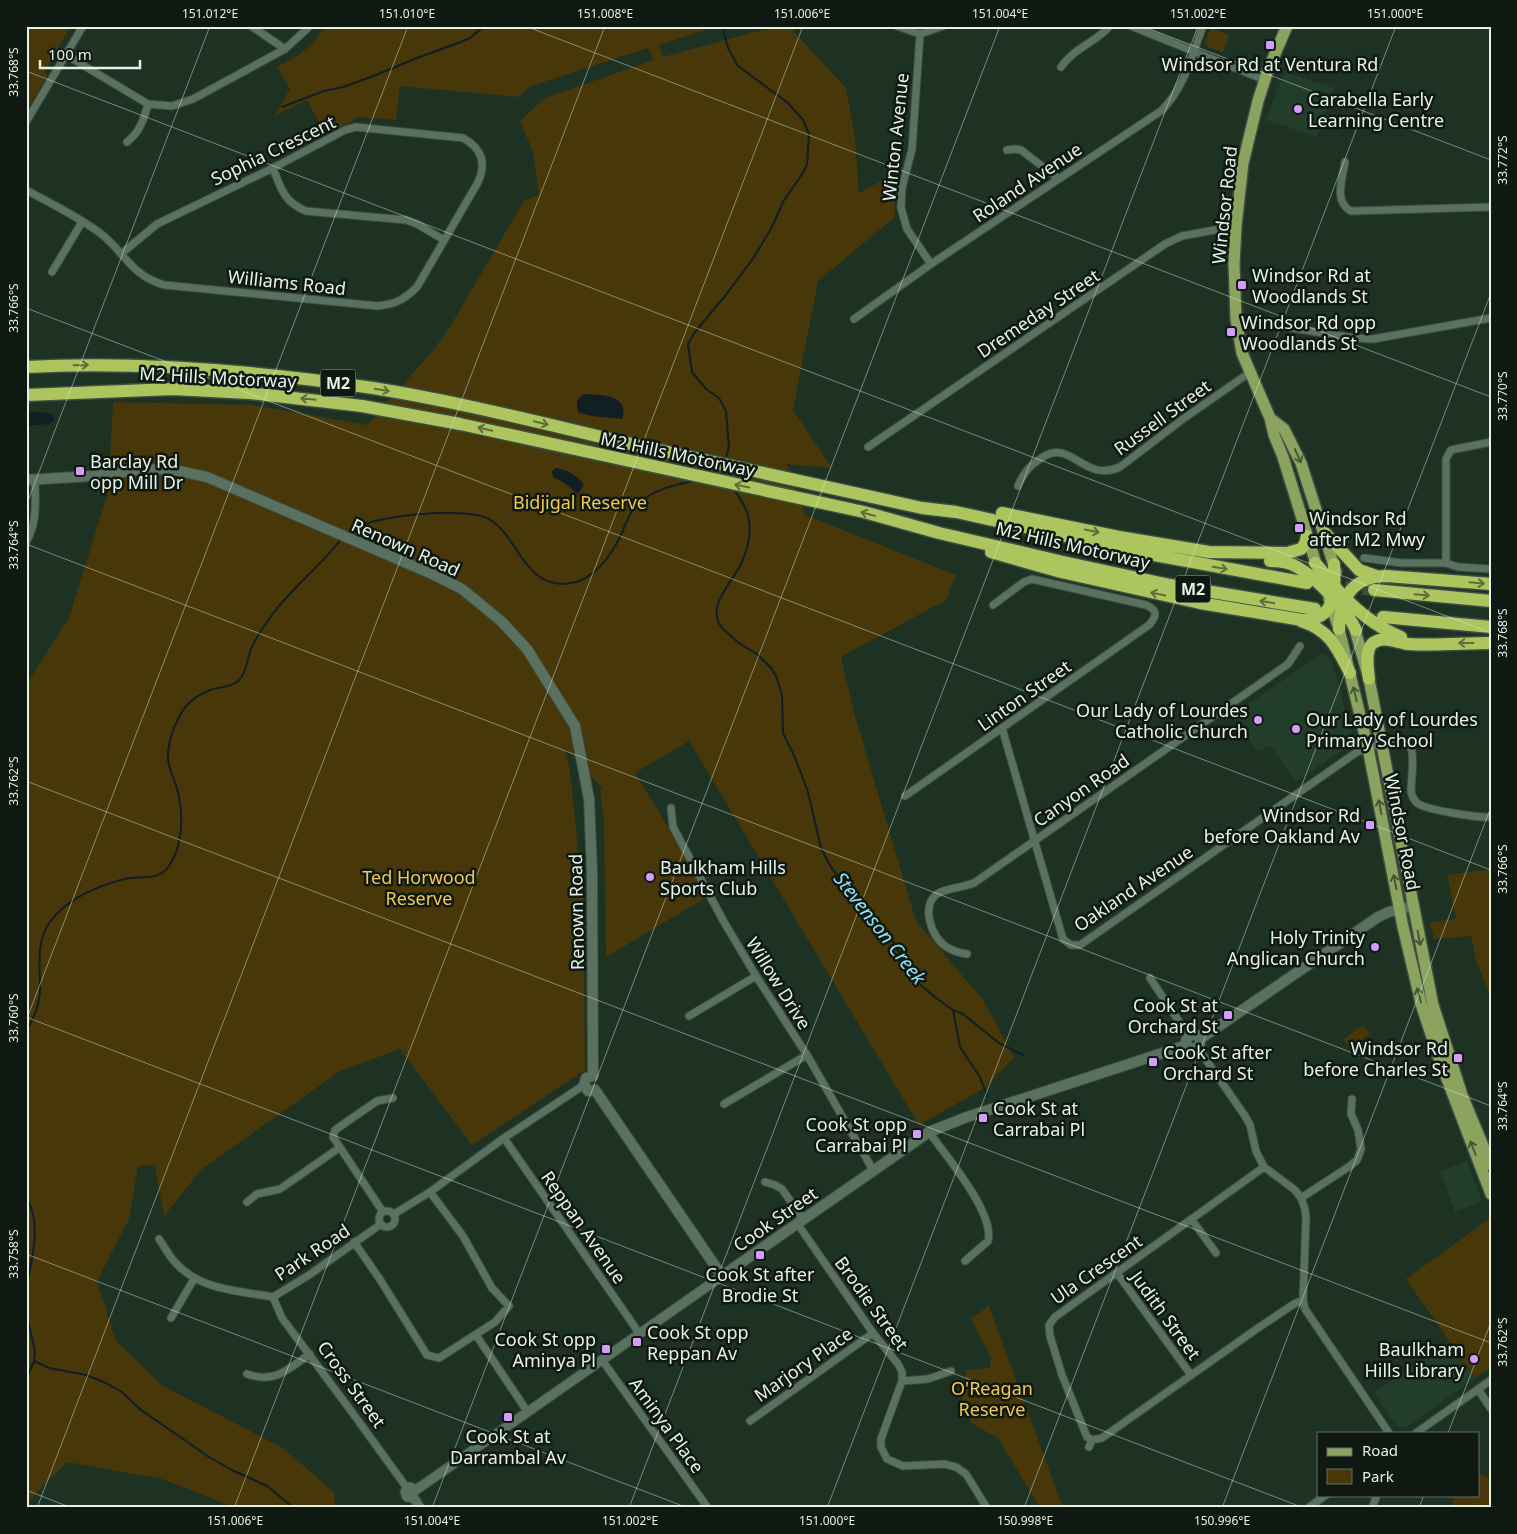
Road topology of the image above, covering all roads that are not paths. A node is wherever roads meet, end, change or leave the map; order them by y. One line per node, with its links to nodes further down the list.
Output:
1 (83, 26): 13 (street)
2 (250, 26): 11 (street)
3 (310, 26): 11 (street)
4 (897, 26): 10 (street)
5 (944, 26): 10 (street)
6 (1110, 26): 14 (street)
7 (1131, 26): 12 (street)
8 (1203, 26): 12 (street, Roland Avenue)
9 (1287, 26): 15 (main road, Windsor Road)
10 (920, 34): 30 (street, Winton Avenue)
11 (285, 49): 16 (street)
12 (1193, 52): 15 (street); 23 (street, Roland Avenue)
13 (66, 56): 16 (street); 17 (street)
14 (1062, 67)
15 (1264, 80): 27 (main road, Windsor Road)
16 (148, 104): 18 (street)
17 (26, 122)
18 (127, 142)
19 (1007, 150): 23 (street)
20 (478, 151): 22 (street, Sophia Crescent); 28 (street, Williams Road)
21 (1345, 162): 25 (street)
22 (273, 168): 28 (street); 29 (street, Sophia Crescent)
23 (1059, 179): 30 (street, Roland Avenue)
24 (26, 190): 26 (street, Williams Road)
25 (1491, 207)
26 (82, 222): 29 (street, Williams Road); 31 (street)
27 (1236, 226): 34 (main road, Windsor Road); 40 (street, Dremeday Street)
28 (444, 240): 29 (street, Williams Road)
29 (121, 254)
30 (931, 264): 33 (street, Roland Avenue)
31 (52, 272)
32 (1491, 318): 34 (street)
33 (854, 319)
34 (1236, 319): 36 (main road, Windsor Road)
35 (26, 367): 43 (highway, M2 Hills Motorway / M2, one-way to 43)
36 (1249, 373): 38 (main road, Windsor Road); 42 (street, Russell Street)
37 (26, 395): 44 (highway, M2 Hills Motorway / M2, one-way to 37)
38 (1270, 418): 45 (main road, Windsor Road, one-way to 45); 46 (main road, Windsor Road)
39 (1491, 442): 51 (street)
40 (868, 447)
41 (31, 480): 47 (street); 88 (main road, Renown Road)
42 (1018, 486)
43 (888, 500): 48 (highway, one-way to 48); 55 (highway, M2 Hills Motorway / M2, one-way to 55)
44 (940, 533): 61 (highway, M2 Hills Motorway / M2, one-way to 44); 62 (highway, one-way to 44)
45 (1325, 533): 52 (main road, Windsor Road); 54 (highway)
46 (1307, 536): 48 (highway); 50 (main road, Windsor Road)
47 (26, 542)
48 (1209, 552): 58 (highway)
49 (1364, 558): 51 (street)
50 (1315, 563): 58 (highway)
51 (1446, 563): 53 (street)
52 (1334, 564): 58 (highway)
53 (1491, 569)
54 (1376, 576): 56 (highway, one-way to 56); 58 (highway)
55 (1307, 583)
56 (1491, 584)
57 (1374, 590): 59 (highway, one-way to 59)
58 (1336, 598): 62 (highway); 65 (highway); 66 (highway); 67 (highway)
59 (1491, 601)
60 (993, 605): 72 (street, Linton Street)
61 (1315, 609)
62 (1275, 616): 70 (highway)
63 (1383, 617): 64 (highway)
64 (1491, 627)
65 (1339, 629): 70 (main road, Windsor Road)
66 (1356, 630): 71 (main road, Windsor Road)
67 (1441, 643): 68 (highway, one-way to 67); 71 (highway)
68 (1491, 643)
69 (1300, 646): 78 (street, Canyon Road)
70 (1350, 674): 74 (main road, Windsor Road, one-way to 70)
71 (1369, 679): 73 (main road, Windsor Road)
72 (1002, 728): 75 (street, Linton Street); 78 (street)
73 (1382, 744): 74 (street); 77 (street); 79 (main road, Windsor Road)
74 (1368, 748): 78 (street, Oakland Avenue); 80 (main road, Windsor Road, one-way to 74)
75 (905, 796)
76 (671, 808): 82 (street, Willow Drive)
77 (1491, 816)
78 (1034, 841): 81 (street, Canyon Road)
79 (1413, 906): 80 (main road); 97 (main road, Windsor Road, one-way to 97)
80 (1400, 909): 86 (main road); 102 (main road, Windsor Road, one-way to 80)
81 (967, 954)
82 (756, 976): 84 (street); 87 (street, Willow Drive)
83 (1150, 978): 85 (street)
84 (690, 1016)
85 (1187, 1041): 86 (main road); 94 (main road, Cook Street)
86 (1199, 1043): 98 (street)
87 (806, 1055): 93 (street); 99 (street, Willow Drive)
88 (593, 1076): 89 (main road); 90 (main road)
89 (584, 1085): 90 (main road); 95 (street)
90 (595, 1090): 115 (main road)
91 (392, 1098): 96 (street)
92 (1352, 1099): 103 (street)
93 (724, 1104)
94 (930, 1132): 99 (main road, Cook Street); 113 (street)
95 (504, 1138): 101 (street); 120 (street, Reppan Avenue)
96 (339, 1148): 104 (street); 105 (street)
97 (1491, 1165)
98 (1264, 1168): 103 (street); 107 (street, Ula Crescent)
99 (873, 1170): 108 (main road, Cook Street)
100 (765, 1182): 108 (street, Brodie Street)
101 (430, 1192): 106 (street); 122 (street)
102 (1491, 1194)
103 (1301, 1198): 118 (street)
104 (247, 1202)
105 (383, 1212): 106 (street); 109 (street)
106 (394, 1214): 109 (street)
107 (1192, 1220): 112 (street); 114 (street, Ula Crescent)
108 (800, 1221): 115 (main road, Cook Street); 121 (street, Brodie Street)
109 (381, 1224): 111 (street, Park Road)
110 (159, 1238): 116 (street, Park Road)
111 (354, 1242): 117 (street, Park Road); 122 (street)
112 (1216, 1253)
113 (966, 1261)
114 (1117, 1273): 127 (street, Judith Street); 127 (street, Ula Crescent)
115 (722, 1276): 120 (street, Cook Street)
116 (194, 1278): 117 (street, Park Road); 119 (street)
117 (273, 1297): 123 (street, Cross Street)
118 (1303, 1300): 127 (street, Ula Crescent); 134 (street)
119 (171, 1318)
120 (639, 1333): 124 (street, Cook Street)
121 (873, 1333): 129 (street, Brodie Street); 133 (street, Marjory Place)
122 (476, 1335): 132 (street)
123 (310, 1354): 126 (street); 136 (street, Cross Street)
124 (602, 1360): 132 (street, Cook Street); 140 (street, Aminya Place)
125 (951, 1372): 129 (street)
126 (247, 1374)
127 (1190, 1375)
128 (1491, 1380): 130 (street)
129 (902, 1381): 141 (street)
130 (1478, 1388): 131 (street); 135 (street)
131 (1491, 1408)
132 (527, 1411): 136 (street, Cook Street)
133 (750, 1421)
134 (1388, 1432)
135 (1417, 1432)
136 (412, 1492): 139 (street, Cross Street)
137 (1325, 1496): 142 (street)
138 (1377, 1496): 143 (street)
139 (420, 1508)
140 (708, 1508)
141 (987, 1508)
142 (1308, 1508)
143 (1372, 1508)

